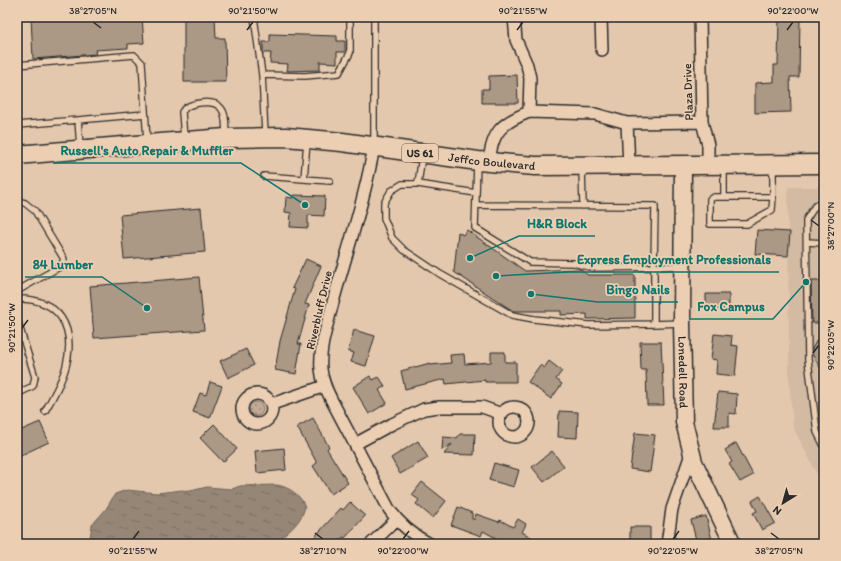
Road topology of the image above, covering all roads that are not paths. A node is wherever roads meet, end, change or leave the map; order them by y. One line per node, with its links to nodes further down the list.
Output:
1 (254, 17): 9 (lane)
2 (350, 17): 9 (lane)
3 (374, 17): 21 (lane)
4 (514, 17): 10 (street)
5 (602, 17): 7 (street)
6 (700, 17): 13 (street, Plaza Drive)
7 (602, 50)
8 (17, 65): 11 (lane)
9 (262, 75): 16 (lane)
10 (529, 112): 14 (street); 25 (street)
11 (145, 114): 12 (lane); 20 (lane)
12 (78, 120): 15 (lane); 22 (lane)
13 (702, 122): 14 (street); 29 (street, Plaza Drive)
14 (627, 123): 31 (street)
15 (17, 125)
16 (265, 137): 17 (main road, Jeffco Boulevard / US 61); 18 (main road, Jeffco Boulevard / US 61)
17 (226, 138): 19 (main road, Jeffco Boulevard / US 61); 19 (lane)
18 (307, 138): 21 (main road, Jeffco Boulevard / US 61); 33 (lane)
19 (184, 141): 20 (main road, Jeffco Boulevard / US 61)
20 (147, 144): 22 (main road, Jeffco Boulevard / US 61)
21 (374, 146): 23 (main road, Jeffco Boulevard / US 61); 52 (street, Riverbluff Drive)
22 (81, 149): 24 (main road, Jeffco Boulevard / US 61)
23 (423, 154): 25 (main road, Jeffco Boulevard / US 61); 35 (lane)
24 (17, 155)
25 (483, 162): 30 (main road, Jeffco Boulevard / US 61); 36 (lane)
26 (773, 164): 27 (main road, Jeffco Boulevard / US 61); 29 (main road, Jeffco Boulevard / US 61); 38 (lane)
27 (824, 164)
28 (683, 165): 29 (main road, Jeffco Boulevard / US 61); 31 (main road, Jeffco Boulevard / US 61); 46 (street, Lonedell Road)
29 (716, 165): 37 (lane)
30 (582, 166): 31 (main road, Jeffco Boulevard / US 61); 42 (lane)
31 (629, 166)
32 (264, 176): 33 (lane)
33 (304, 179): 34 (lane)
34 (330, 181)
35 (418, 184): 36 (lane); 51 (lane)
36 (476, 193): 41 (lane)
37 (724, 197): 38 (lane); 38 (lane)
38 (773, 197)
39 (17, 201): 47 (lane)
40 (824, 202): 43 (lane)
41 (476, 206): 42 (lane); 45 (lane)
42 (583, 206): 45 (lane)
43 (807, 242): 44 (lane); 58 (lane)
44 (824, 243)
45 (654, 266): 46 (lane); 51 (lane)
46 (682, 266): 50 (street, Lonedell Road)
47 (17, 292)
48 (17, 299): 55 (lane)
49 (17, 320): 53 (lane)
50 (682, 323): 51 (lane); 59 (street, Lonedell Road)
51 (654, 324)
52 (325, 386): 54 (street); 57 (street, Riverbluff Drive)
53 (17, 394)
54 (272, 404)
55 (45, 411)
56 (502, 414): 57 (street)
57 (355, 444): 60 (street, Riverbluff Drive)
58 (824, 446)
59 (691, 454): 63 (street); 64 (street, Lonedell Road)
60 (396, 520): 61 (street); 62 (street, Riverbluff Drive)
61 (371, 544)
62 (430, 544)
63 (667, 544)
64 (733, 544)

